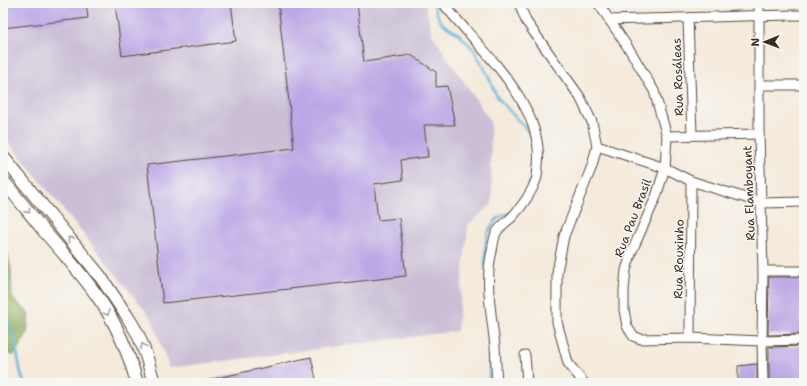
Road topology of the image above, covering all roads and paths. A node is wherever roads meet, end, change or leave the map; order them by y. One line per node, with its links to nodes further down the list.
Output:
1 (443, 3): 29 (street)
2 (519, 3): 14 (street)
3 (598, 3): 8 (street, Rua Pau Brasil)
4 (759, 3): 5 (street, Rua Flamboyant)
5 (759, 15): 6 (street); 7 (street); 9 (street, Rua Flamboyant)
6 (804, 15)
7 (688, 18): 8 (street); 12 (street, Rua Rosáleas)
8 (609, 20): 13 (street, Rua Pau Brasil)
9 (760, 85): 10 (street); 11 (street, Rua Flamboyant)
10 (804, 85)
11 (759, 134): 12 (street); 19 (street, Rua Flamboyant)
12 (692, 135): 13 (street)
13 (667, 136): 16 (street, Rua Pau Brasil)
14 (597, 146): 16 (street); 31 (street)
15 (3, 157): 28 (main road, one-way to 15)
16 (665, 168): 18 (street); 23 (street, Rua Pau Brasil)
17 (3, 181): 27 (main road, one-way to 27)
18 (691, 181): 19 (street); 23 (street, Rua Rouxinho)
19 (762, 202): 20 (street); 21 (street, Rua Flamboyant)
20 (804, 202)
21 (763, 271): 22 (street); 25 (street, Rua Flamboyant)
22 (804, 271)
23 (690, 338): 25 (street, Rua Pau Brasil)
24 (804, 340): 25 (street, Rua Pau Brasil)
25 (762, 341): 32 (street, Rua Flamboyant)
26 (525, 355): 30 (street)
27 (138, 383)
28 (154, 383)
29 (497, 383)
30 (527, 383)
31 (584, 383)
32 (763, 383)

